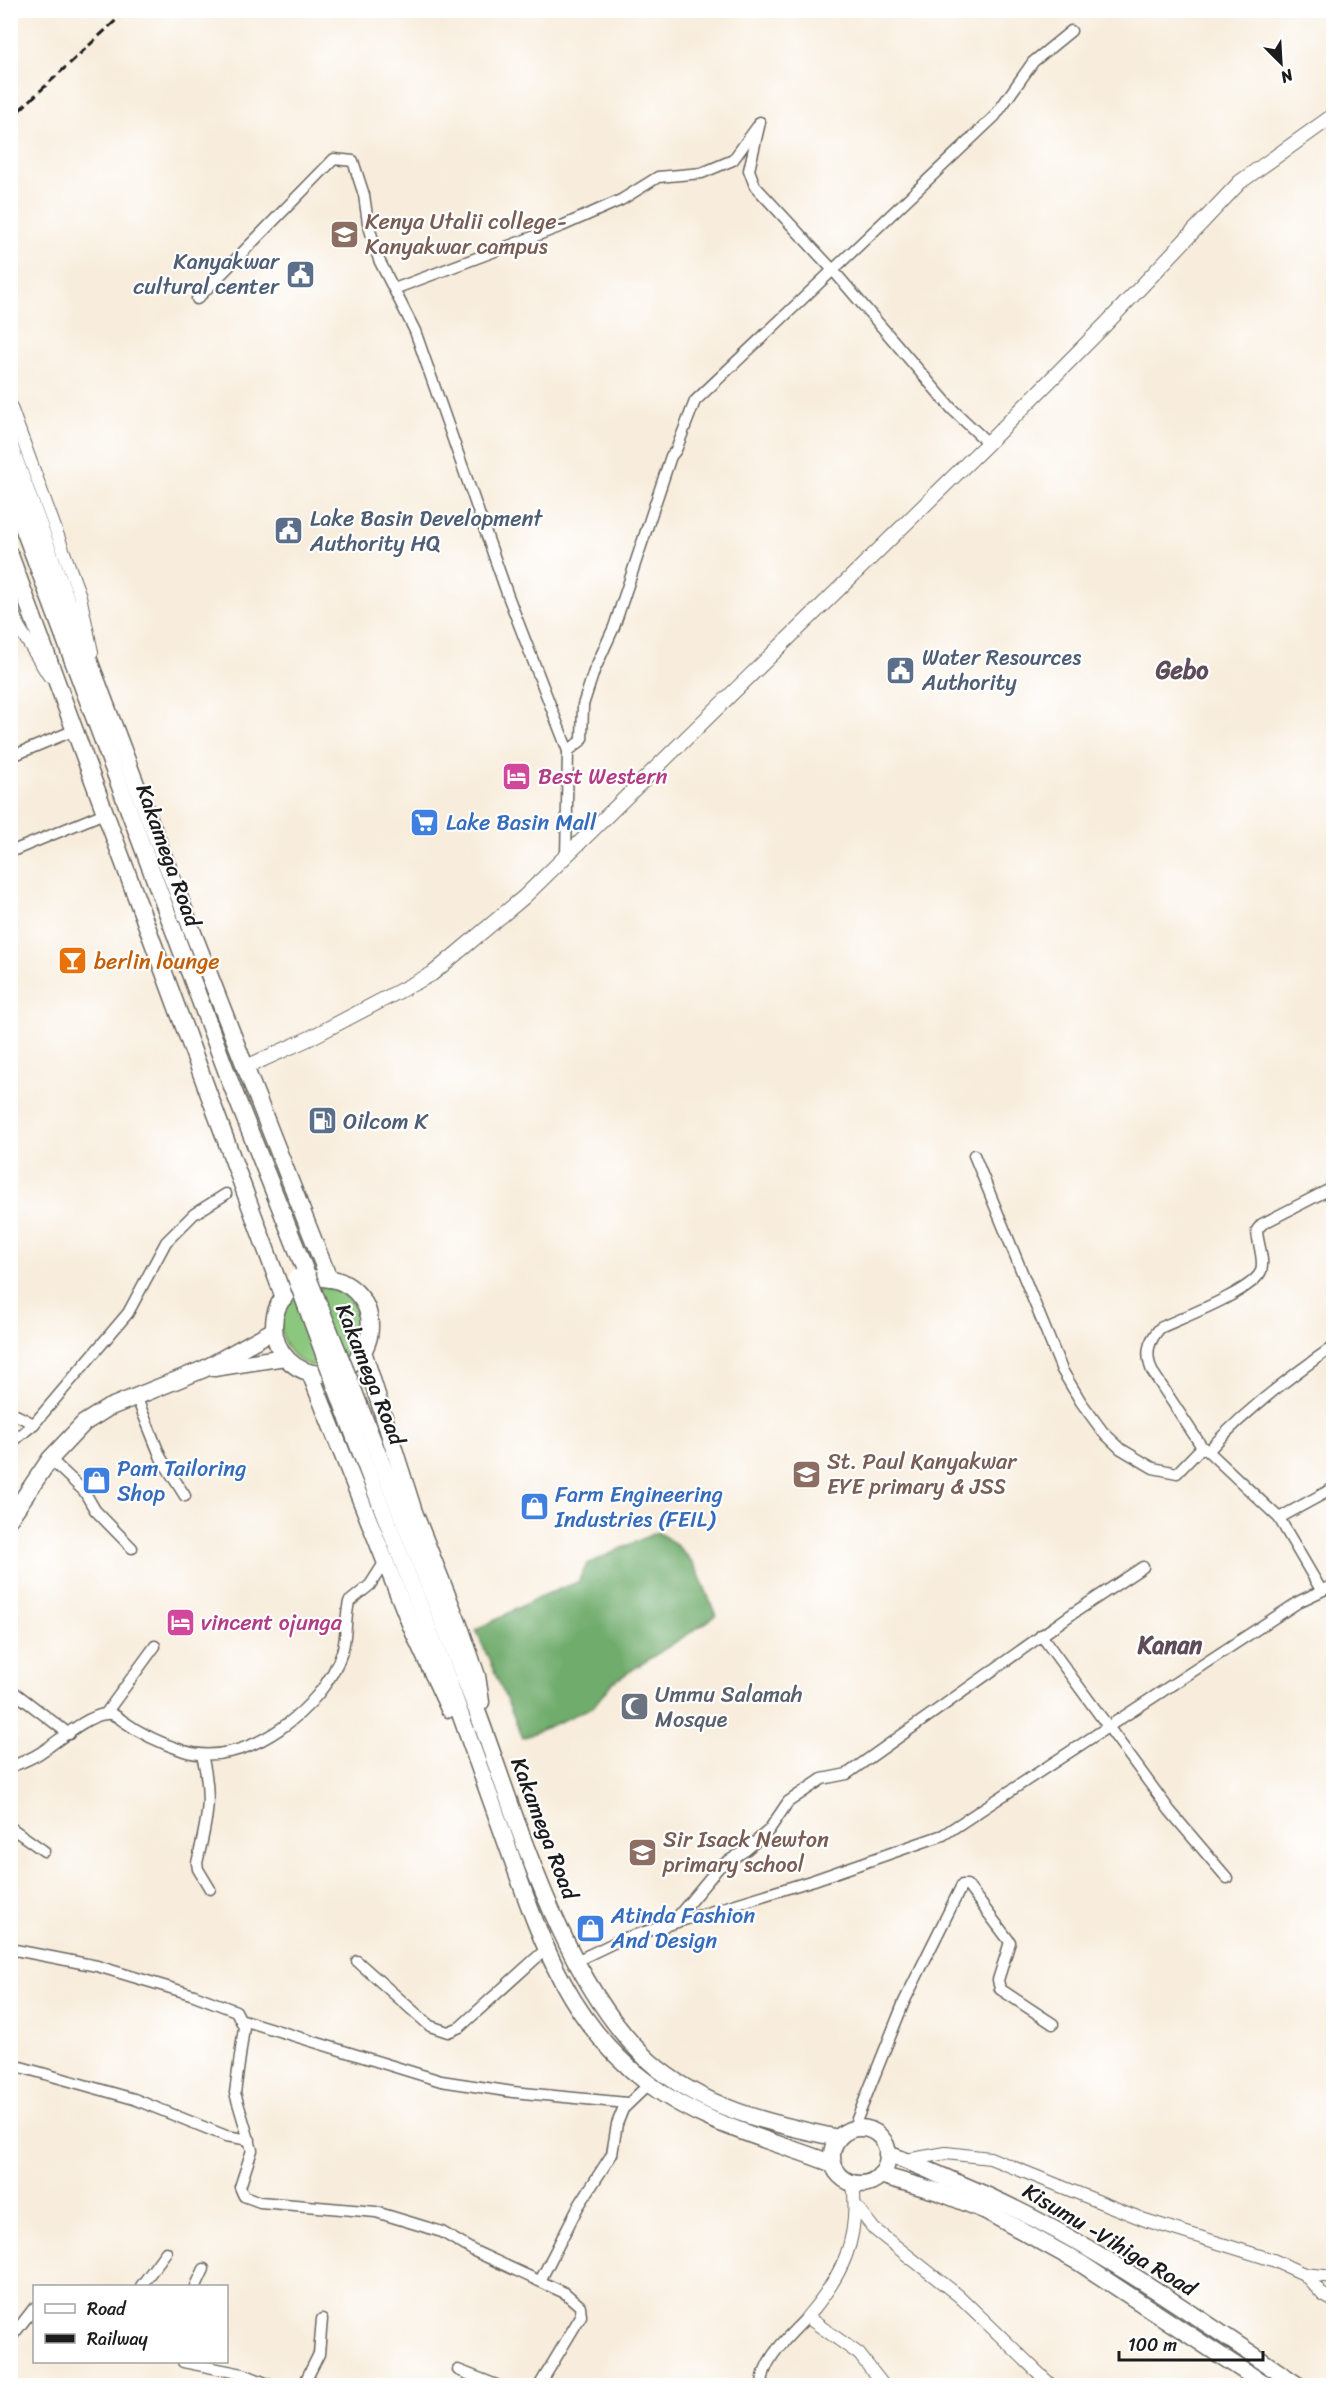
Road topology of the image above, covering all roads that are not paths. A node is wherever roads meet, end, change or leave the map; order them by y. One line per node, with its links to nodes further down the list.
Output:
1 (1071, 31): 3 (street)
2 (1334, 115): 7 (main road)
3 (832, 269): 4 (street); 7 (street); 16 (street)
4 (394, 289): 5 (street); 16 (street)
5 (197, 299)
6 (10, 405): 13 (street)
7 (988, 443): 20 (main road)
8 (10, 447): 13 (main road)
9 (10, 492): 52 (main road, Kakamega Road, bridge)
10 (10, 513): 53 (main road, Kakamega Road, bridge)
11 (10, 555): 14 (main road)
12 (10, 605): 14 (street)
13 (99, 686): 21 (main road)
14 (64, 700): 15 (main road)
15 (75, 730): 17 (street); 18 (main road)
16 (568, 751): 20 (street)
17 (10, 757)
18 (107, 812): 19 (street); 26 (main road)
19 (10, 852)
20 (566, 858): 21 (main road)
21 (244, 1068): 25 (main road)
22 (974, 1155): 37 (street)
23 (1334, 1187): 37 (street)
24 (226, 1194): 35 (street)
25 (329, 1279): 26 (main road); 29 (main road)
26 (284, 1298): 27 (main road)
27 (274, 1330): 30 (main road); 31 (main road)
28 (1334, 1346): 37 (street)
29 (363, 1351): 32 (main road); 52 (main road)
30 (285, 1357): 31 (main road); 32 (main road)
31 (204, 1369): 33 (main road)
32 (310, 1373): 44 (main road)
33 (136, 1396): 38 (main road); 40 (street)
34 (10, 1412): 35 (street)
35 (34, 1424): 36 (street)
36 (10, 1444)
37 (1205, 1449): 42 (street)
38 (51, 1459): 41 (main road); 43 (street)
39 (1334, 1488): 42 (street)
40 (185, 1496)
41 (10, 1518)
42 (1279, 1518): 47 (street)
43 (132, 1548)
44 (386, 1560): 53 (main road); 56 (street)
45 (1143, 1567): 48 (street)
46 (1334, 1585): 47 (street)
47 (1321, 1590): 54 (street)
48 (1041, 1635): 54 (street); 62 (street)
49 (155, 1646): 51 (street)
50 (10, 1689): 55 (street)
51 (106, 1713): 55 (street); 56 (street)
52 (479, 1716): 66 (main road, Kakamega Road)
53 (464, 1726): 64 (main road, Kakamega Road)
54 (1109, 1728): 60 (street); 62 (street)
55 (69, 1734): 57 (street)
56 (202, 1755): 61 (street)
57 (10, 1767)
58 (10, 1827): 59 (street)
59 (44, 1851)
60 (1227, 1878)
61 (210, 1890)
62 (674, 1922): 66 (street)
63 (10, 1949): 67 (street)
64 (545, 1950): 65 (street); 70 (main road, Kakamega Road)
65 (357, 1961)
66 (576, 1961): 73 (main road, Kakamega Road)
67 (243, 2020): 71 (street); 74 (street)
68 (1053, 2024): 72 (street)
69 (10, 2064): 74 (street)
70 (649, 2084): 71 (street); 77 (main road, Kakamega Road)
71 (627, 2103): 85 (street)
72 (853, 2129): 73 (main road); 75 (main road)
73 (838, 2138): 77 (main road)
74 (250, 2140): 85 (street)
75 (887, 2154): 76 (main road, Kisumu -Vihiga Road); 78 (main road)
76 (906, 2160): 83 (street); 103 (main road, Kisumu -Vihiga Road)
77 (833, 2164): 79 (main road)
78 (880, 2175): 79 (main road); 102 (main road, Kisumu -Vihiga Road)
79 (853, 2183): 80 (street)
80 (856, 2206): 90 (street); 101 (street)
81 (166, 2253): 86 (street)
82 (204, 2269): 87 (street)
83 (1304, 2274): 84 (street); 88 (street)
84 (1334, 2277)
85 (540, 2281): 98 (street)
86 (142, 2285)
87 (196, 2285)
88 (1334, 2301)
89 (33, 2309): 92 (street)
90 (807, 2317): 99 (street); 100 (street)
91 (322, 2319): 96 (street)
92 (10, 2339)
93 (192, 2363): 95 (street)
94 (458, 2370): 97 (street)
95 (273, 2385)
96 (303, 2385)
97 (499, 2385)
98 (539, 2385)
99 (762, 2385)
100 (884, 2385)
101 (1052, 2385)
102 (1267, 2385)
103 (1299, 2385)

